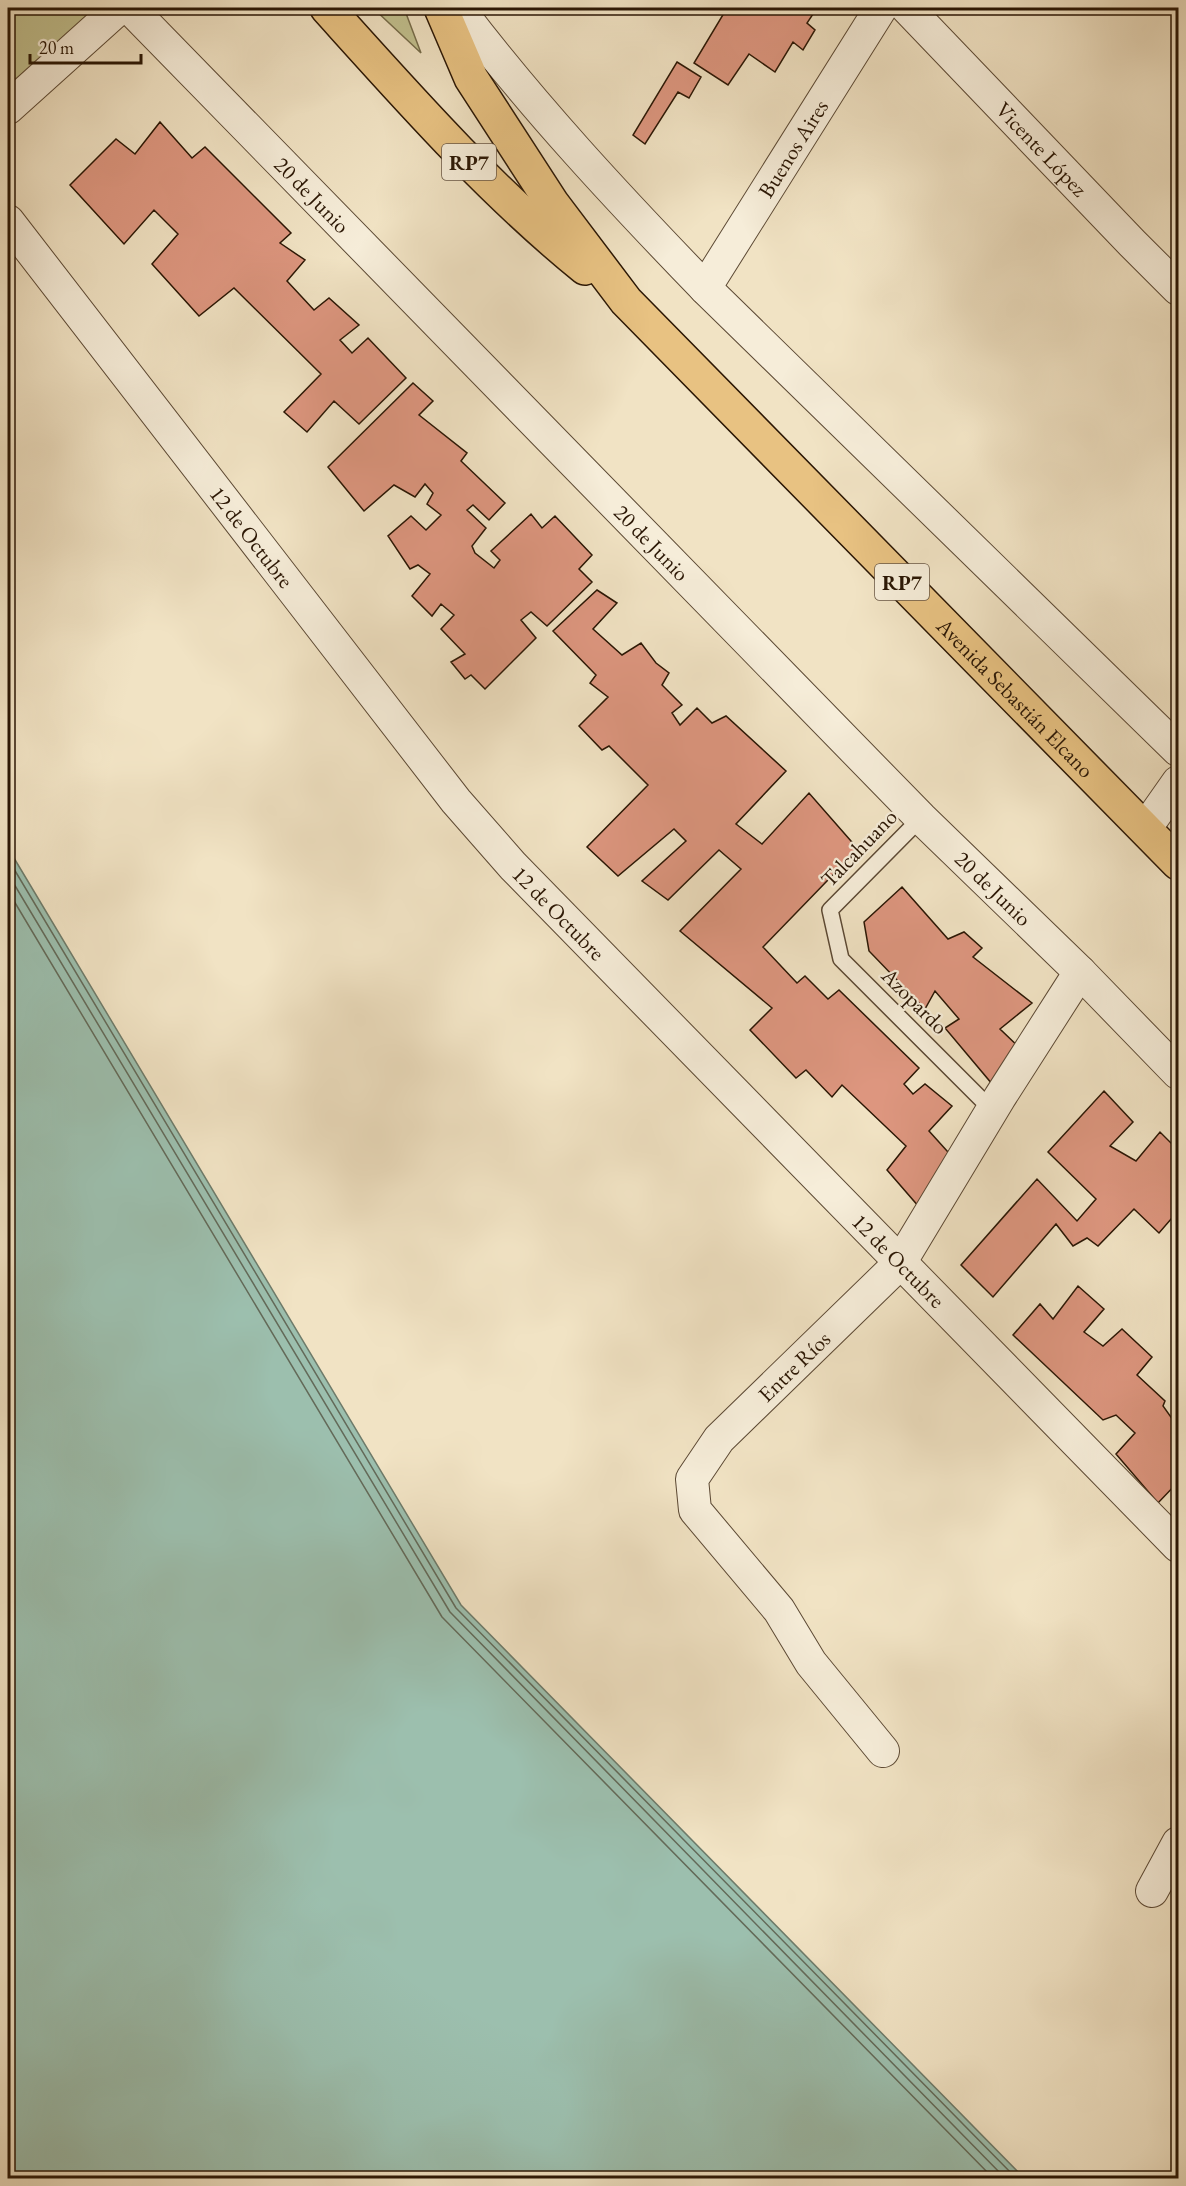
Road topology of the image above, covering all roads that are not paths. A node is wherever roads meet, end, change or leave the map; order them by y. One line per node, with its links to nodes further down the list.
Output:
1 (119, 8): 8 (street)
2 (130, 8): 15 (street, 20 de Junio)
3 (327, 8): 12 (main road, Avenida Sebastián Elcano / RP7)
4 (441, 8): 12 (main road, Avenida Sebastián Elcano / RP7)
5 (458, 8): 10 (street)
6 (881, 8): 10 (street, Buenos Aires)
7 (907, 8): 11 (street, Vicente López)
8 (8, 108)
9 (8, 221): 22 (street, 12 de Octubre)
10 (705, 288): 13 (street)
11 (1179, 289)
12 (626, 301): 16 (main road, Avenida Sebastián Elcano / RP7)
13 (1179, 750)
14 (1179, 782): 16 (street)
15 (921, 818): 18 (lane, Talcahuano); 19 (street, 20 de Junio)
16 (1145, 829): 17 (main road, Avenida Sebastián Elcano / RP7)
17 (1179, 863)
18 (830, 910): 21 (lane, Azopardo)
19 (1080, 972): 20 (street, 20 de Junio); 21 (street, Entre Ríos)
20 (1179, 1072)
21 (992, 1110): 22 (street, Entre Ríos)
22 (900, 1263): 23 (street, 12 de Octubre); 24 (street, Entre Ríos)
23 (1179, 1546)
24 (883, 1751)
25 (1179, 1843): 26 (street)
26 (1152, 1891)

